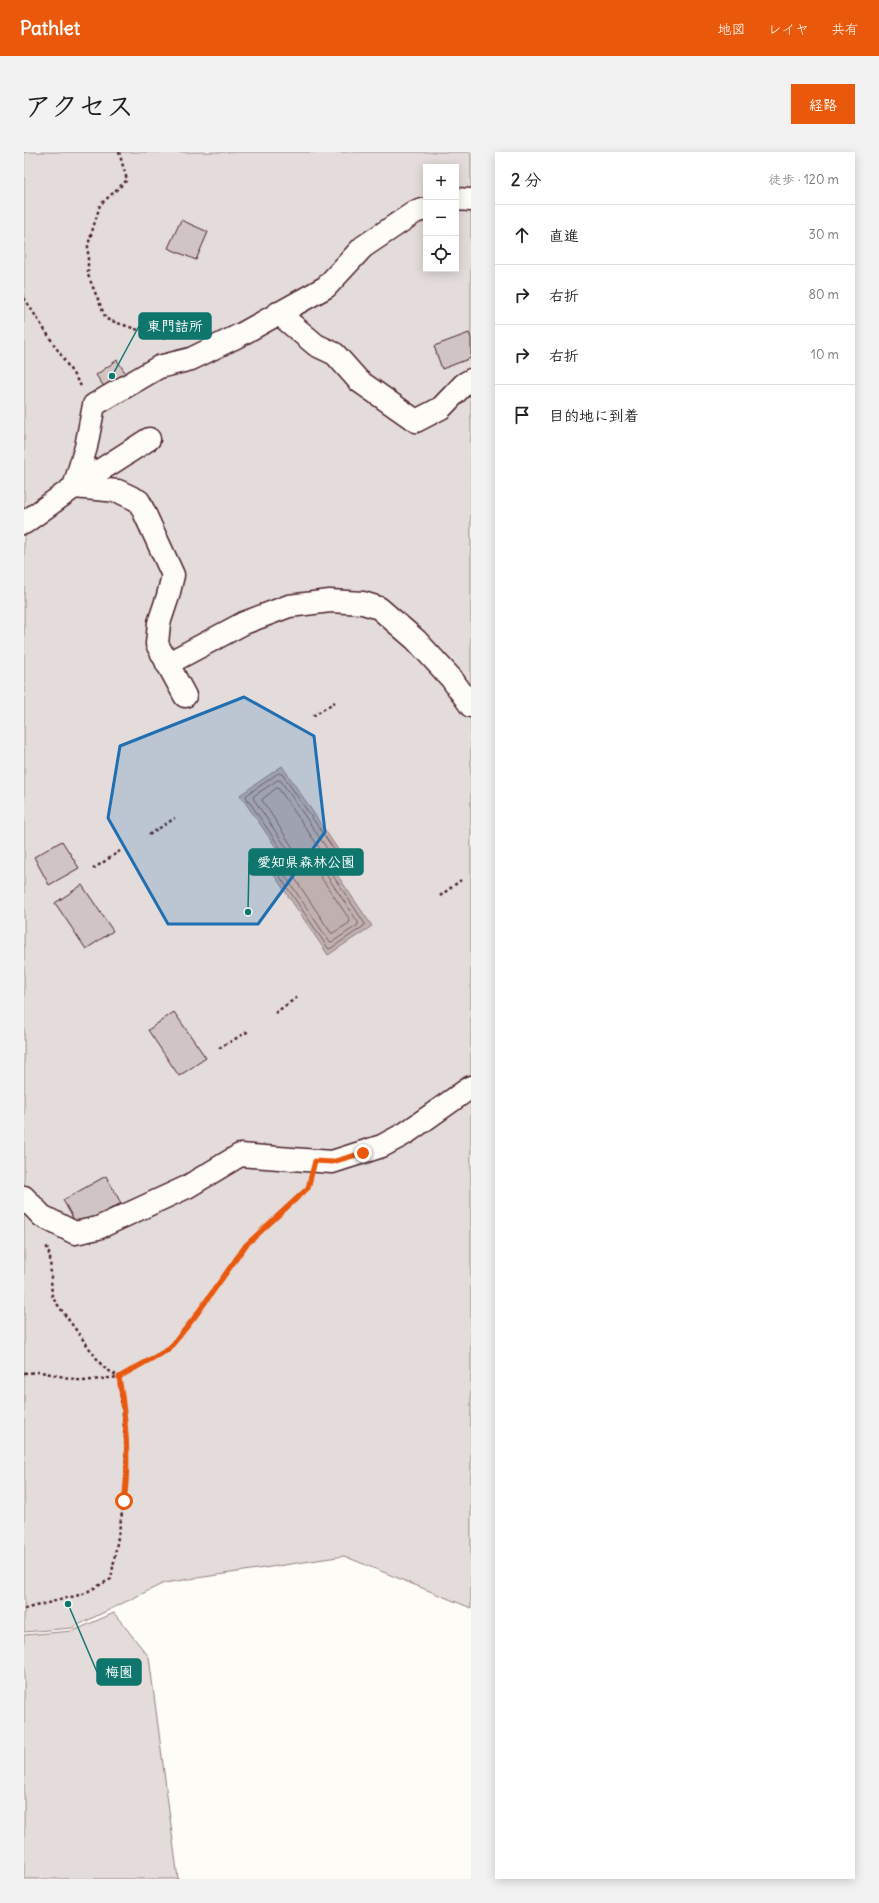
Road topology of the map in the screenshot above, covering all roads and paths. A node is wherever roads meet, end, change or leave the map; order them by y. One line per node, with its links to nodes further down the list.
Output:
1 (119, 152): 7 (path)
2 (459, 199): 3 (lane)
3 (471, 200)
4 (423, 209): 6 (lane)
5 (24, 298): 9 (path)
6 (278, 313): 8 (lane); 9 (lane)
7 (165, 339)
8 (471, 380)
9 (94, 405): 11 (lane)
10 (149, 439): 11 (lane)
11 (74, 487): 12 (lane); 13 (lane)
12 (24, 523)
13 (167, 664): 14 (lane); 16 (lane)
14 (185, 696)
15 (335, 702): 17 (path)
16 (471, 706)
17 (313, 716)
18 (175, 818): 19 (path)
19 (150, 835)
20 (120, 852): 21 (path)
21 (93, 869)
22 (461, 880): 23 (path)
23 (440, 896)
24 (299, 996): 25 (path)
25 (275, 1013)
26 (249, 1031): 27 (path)
27 (219, 1048)
28 (471, 1088): 29 (lane)
29 (315, 1161): 31 (lane); 33 (path)
30 (24, 1197): 31 (lane)
31 (42, 1216): 33 (path)
32 (24, 1373): 33 (path)
33 (119, 1377): 34 (path)
34 (24, 1609)

